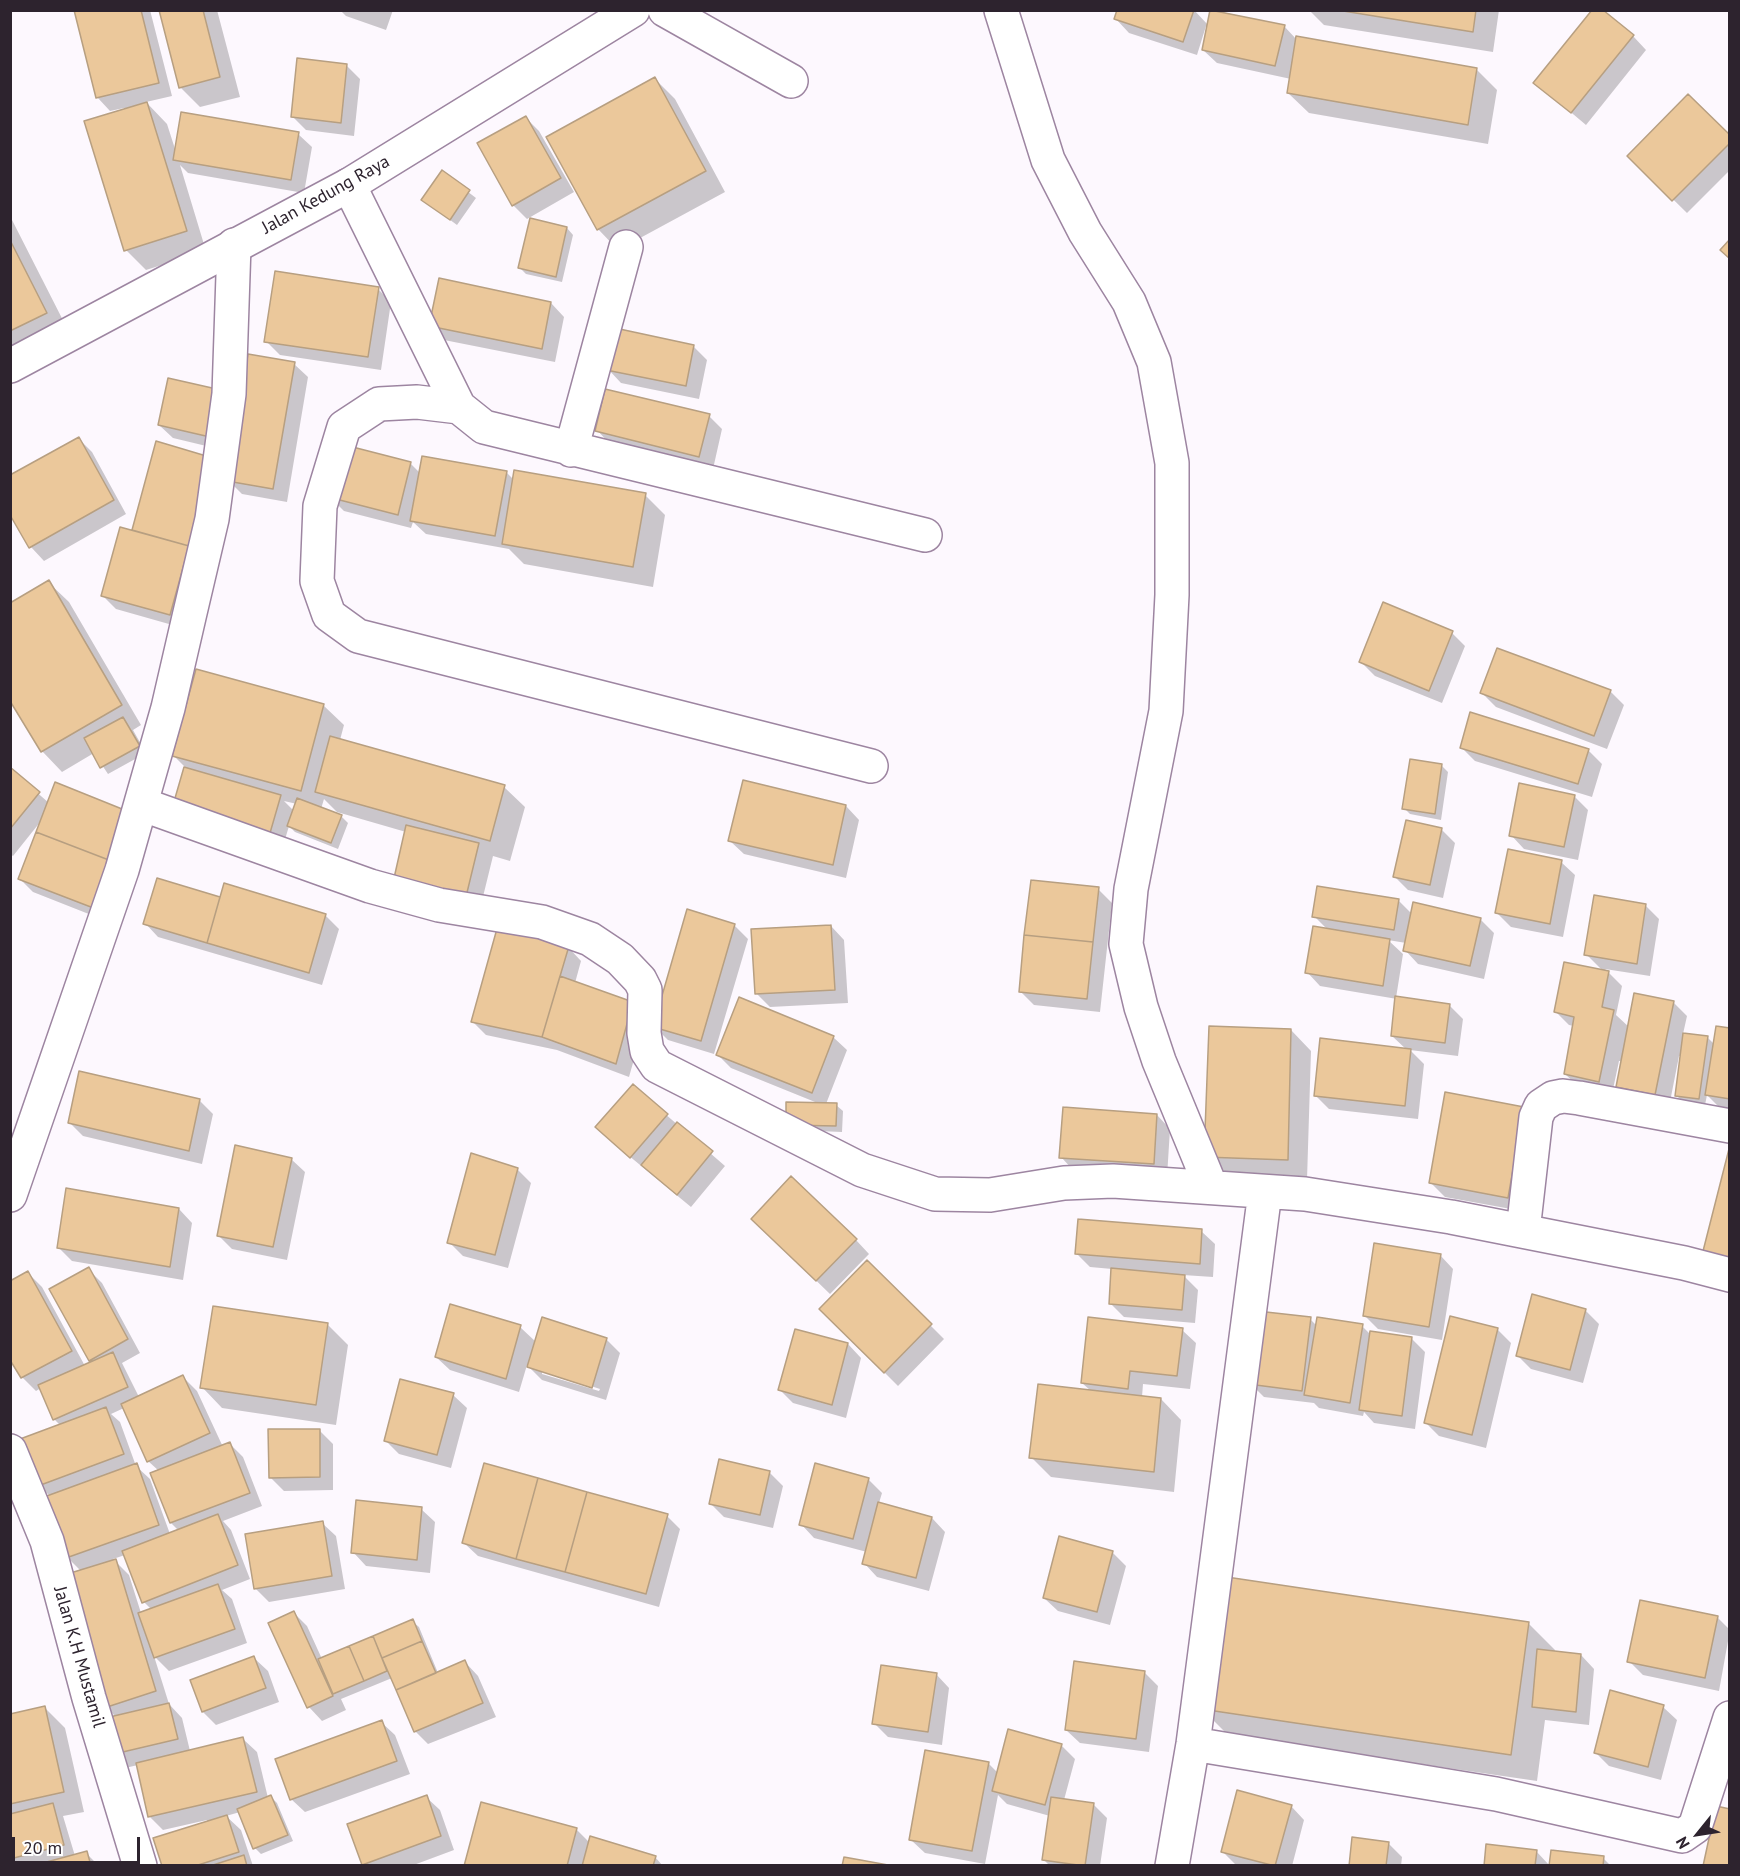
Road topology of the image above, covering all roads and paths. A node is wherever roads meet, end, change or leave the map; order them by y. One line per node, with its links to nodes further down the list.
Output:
1 (633, 10): 5 (street, Jalan Kedung Raya)
2 (665, 10): 4 (street)
3 (1001, 10): 15 (street)
4 (791, 81)
5 (349, 185): 6 (street, Jalan Kedung Raya); 9 (street)
6 (234, 245): 8 (street, Jalan Kedung Raya); 13 (street)
7 (626, 247): 10 (street)
8 (10, 366)
9 (459, 407): 10 (street); 12 (street)
10 (571, 450): 11 (street)
11 (925, 535)
12 (871, 766)
13 (141, 804): 15 (street); 17 (street)
14 (1730, 1126): 18 (street)
15 (1211, 1187): 16 (street)
16 (1264, 1192): 18 (street); 22 (street)
17 (10, 1195)
18 (1523, 1231): 19 (street)
19 (1730, 1275)
20 (10, 1451): 23 (street, Jalan K.H Mustamil)
21 (1730, 1718): 22 (street)
22 (1193, 1744): 24 (street)
23 (140, 1866)
24 (1172, 1866)

